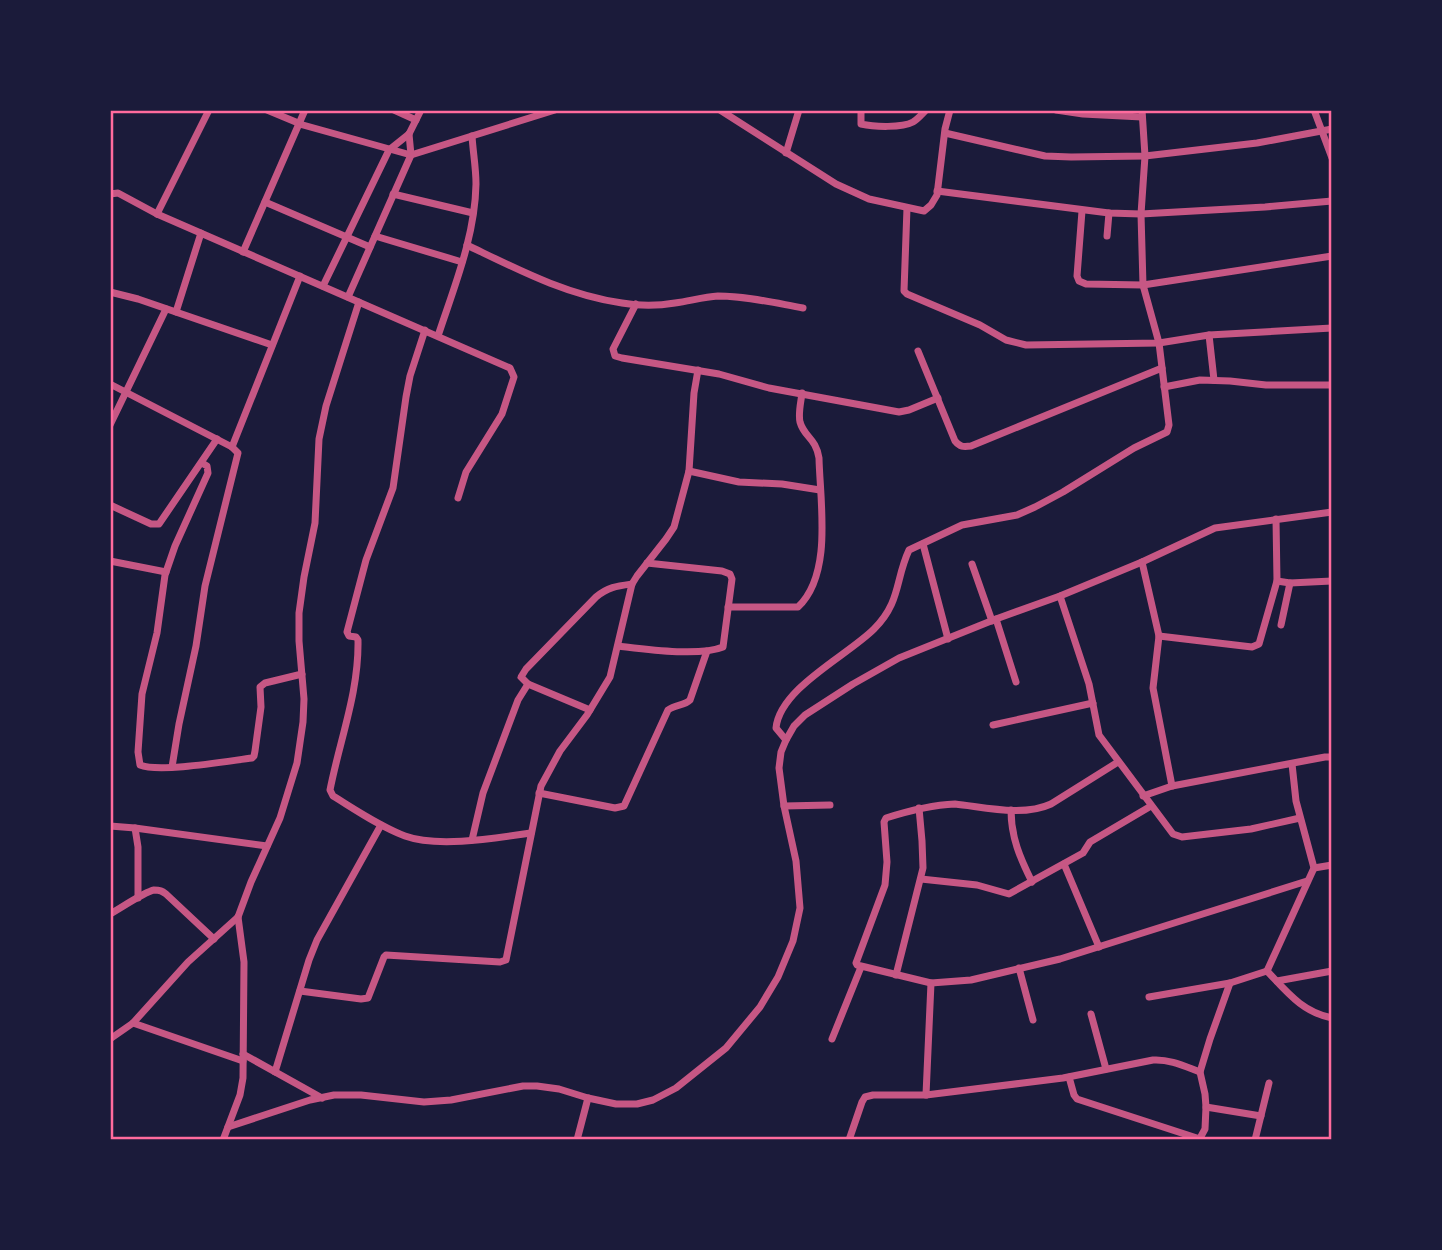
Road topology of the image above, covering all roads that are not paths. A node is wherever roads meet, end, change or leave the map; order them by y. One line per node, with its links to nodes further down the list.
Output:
1 (209, 110): 37 (street)
2 (267, 110): 17 (street)
3 (305, 110): 17 (street)
4 (394, 110): 16 (street)
5 (421, 110): 16 (street)
6 (555, 110): 22 (street)
7 (720, 110): 24 (street)
8 (799, 110): 24 (street)
9 (860, 110): 10 (street)
10 (926, 110)
11 (950, 110): 20 (street)
12 (1056, 110): 14 (street)
13 (1314, 110): 19 (street)
14 (1083, 112): 15 (street)
15 (1142, 113): 26 (street)
16 (416, 120): 21 (street)
17 (299, 123): 23 (street); 32 (street)
18 (1332, 129): 19 (street)
19 (1321, 130): 26 (street); 27 (street)
20 (945, 133): 26 (street); 28 (street)
21 (409, 134): 23 (street); 25 (street)
22 (472, 136): 25 (street); 35 (street)
23 (389, 150): 25 (street); 40 (street)
24 (786, 153): 33 (street)
25 (411, 155): 30 (street)
26 (1145, 156): 38 (street)
27 (1332, 158)
28 (937, 191): 33 (street); 34 (street)
29 (110, 194): 37 (street)
30 (394, 194): 35 (street); 41 (street)
31 (1332, 201): 38 (street)
32 (265, 202): 40 (street); 45 (street)
33 (907, 208): 62 (street)
34 (1082, 211): 36 (street); 49 (street)
35 (473, 213): 43 (street)
36 (1109, 213): 38 (street); 42 (street)
37 (157, 214): 39 (street)
38 (1141, 214): 49 (street)
39 (201, 233): 45 (street); 57 (street)
40 (347, 236): 44 (street); 50 (street)
41 (375, 236): 44 (street); 47 (street)
42 (1107, 236)
43 (467, 245): 47 (street); 54 (street)
44 (370, 247): 52 (street)
45 (243, 251): 48 (street)
46 (1332, 256): 49 (street)
47 (462, 262): 61 (street)
48 (300, 276): 50 (street); 63 (street)
49 (1143, 285): 62 (street)
50 (323, 286): 52 (street)
51 (110, 292): 56 (street)
52 (348, 297): 53 (street)
53 (359, 302): 59 (street); 102 (street)
54 (636, 304): 55 (street); 66 (street)
55 (803, 308)
56 (166, 309): 57 (street); 71 (street)
57 (176, 312): 63 (street)
58 (1332, 328): 60 (street)
59 (425, 330): 61 (street); 122 (street)
60 (1209, 335): 62 (street); 67 (street)
61 (438, 336): 80 (street)
62 (1159, 342): 65 (street)
63 (272, 345): 76 (street)
64 (918, 351): 73 (street)
65 (1162, 368): 70 (street); 73 (street)
66 (698, 370): 72 (street); 78 (street)
67 (1214, 380): 69 (street); 70 (street)
68 (110, 384): 71 (street)
69 (1332, 385)
70 (1164, 387): 84 (street)
71 (127, 392): 74 (street); 75 (street)
72 (802, 393): 73 (street); 79 (street)
73 (938, 398)
74 (110, 425)
75 (217, 439): 76 (street); 77 (street)
76 (232, 447): 112 (street)
77 (202, 463): 81 (street); 89 (street)
78 (689, 471): 79 (street); 87 (street)
79 (820, 490): 95 (street)
80 (458, 498)
81 (110, 505)
82 (1332, 512): 83 (street)
83 (1276, 519): 86 (street); 90 (street)
84 (923, 544): 99 (street); 108 (street)
85 (110, 561): 89 (street)
86 (1142, 562): 94 (street); 98 (street)
87 (647, 563): 93 (street); 95 (street)
88 (972, 564): 96 (street)
89 (166, 572): 112 (street)
90 (1277, 581): 92 (street); 98 (street)
91 (1332, 581): 92 (street)
92 (1290, 583): 97 (street)
93 (632, 584): 100 (street); 104 (street)
94 (1060, 596): 96 (street); 105 (street)
95 (728, 607): 101 (street)
96 (994, 620): 99 (street); 103 (street)
97 (1282, 625)
98 (1158, 636): 113 (street)
99 (948, 639): 108 (street)
100 (618, 646): 101 (street); 106 (street)
101 (707, 651): 114 (street)
102 (302, 674): 112 (street); 127 (street)
103 (1016, 682)
104 (528, 684): 106 (street); 126 (street)
105 (1093, 702): 107 (street); 110 (street)
106 (590, 710): 114 (street)
107 (993, 725)
108 (786, 740): 117 (street)
109 (1332, 757): 111 (street)
110 (1118, 762): 115 (street); 120 (street)
111 (1292, 764): 113 (street); 121 (street)
112 (172, 767)
113 (1172, 786): 115 (street)
114 (540, 793): 125 (street)
115 (1143, 796): 118 (street)
116 (830, 805): 117 (street)
117 (784, 806): 163 (street)
118 (1151, 806): 121 (street); 128 (street)
119 (919, 808): 120 (street); 131 (street); 139 (street)
120 (1012, 810): 133 (street)
121 (1300, 818): 130 (street)
122 (381, 825): 126 (street); 147 (street)
123 (110, 826): 124 (street)
124 (135, 828): 127 (street); 134 (street)
125 (531, 833): 126 (street); 147 (street)
126 (472, 840)
127 (267, 846): 136 (street)
128 (1064, 864): 133 (street); 138 (street)
129 (1332, 864): 130 (street)
130 (1314, 868): 132 (street)
131 (921, 879): 133 (street); 143 (street)
132 (1307, 881): 138 (street); 141 (street)
133 (1032, 882)
134 (138, 898): 135 (street); 137 (street)
135 (110, 914)
136 (238, 916): 137 (street); 155 (street)
137 (214, 939): 152 (street)
138 (1098, 947): 140 (street)
139 (861, 967): 143 (street); 154 (street)
140 (1019, 968): 145 (street); 151 (street)
141 (1266, 971): 144 (street); 146 (street)
142 (1332, 971): 144 (street)
143 (896, 975): 145 (street)
144 (1277, 981): 150 (street)
145 (930, 983): 161 (street)
146 (1230, 983): 148 (street); 158 (street)
147 (300, 990): 157 (street)
148 (1149, 997)
149 (1091, 1014): 156 (street)
150 (1332, 1018)
151 (1033, 1020)
152 (133, 1023): 153 (street); 155 (street)
153 (110, 1039)
154 (832, 1039)
155 (243, 1058): 157 (street); 166 (street)
156 (1106, 1069): 158 (street); 159 (street)
157 (275, 1072): 162 (street)
158 (1200, 1072): 164 (street)
159 (1069, 1077): 161 (street); 167 (street)
160 (1269, 1083): 165 (street)
161 (926, 1095): 170 (street)
162 (322, 1098): 163 (street); 166 (street)
163 (589, 1098): 169 (street)
164 (1206, 1107): 165 (street); 167 (street)
165 (1261, 1116): 171 (street)
166 (228, 1127): 168 (street)
167 (1200, 1139)
168 (223, 1140)
169 (577, 1140)
170 (849, 1140)
171 (1255, 1140)

